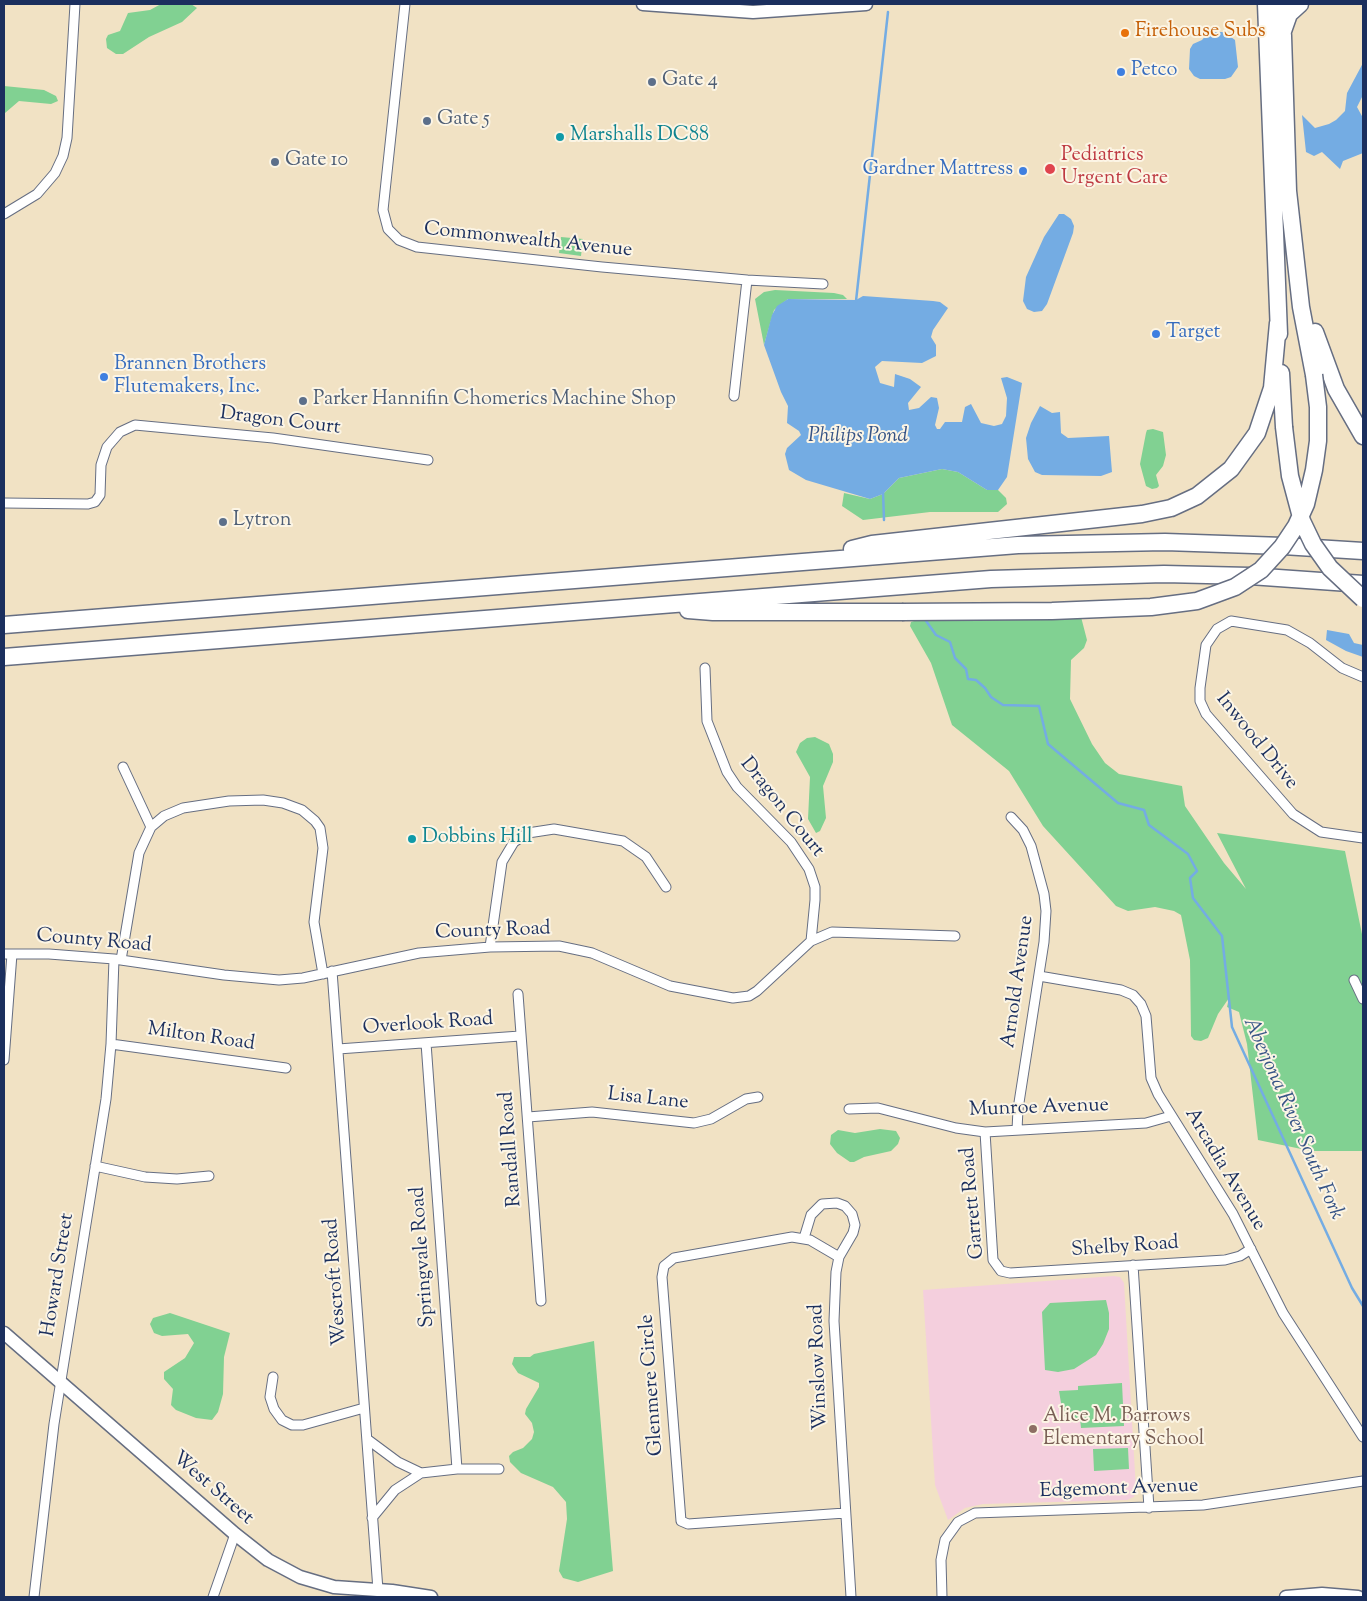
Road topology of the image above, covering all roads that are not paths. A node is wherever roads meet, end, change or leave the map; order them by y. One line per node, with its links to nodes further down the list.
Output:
1 (75, 4): 9 (street)
2 (405, 4): 11 (street, Commonwealth Avenue)
3 (643, 4): 4 (main road)
4 (866, 4)
5 (1266, 4): 13 (highway)
6 (1280, 4): 8 (highway)
7 (1300, 4): 8 (highway)
8 (1283, 36): 10 (highway)
9 (4, 214)
10 (1298, 279): 15 (highway); 22 (highway, bridge)
11 (747, 280): 12 (street, Commonwealth Avenue); 14 (street)
12 (823, 284)
13 (1278, 323): 19 (highway); 21 (highway, bridge)
14 (734, 396)
15 (1363, 436)
16 (428, 460): 17 (street, Dragon Court)
17 (4, 503)
18 (1363, 551): 19 (highway)
19 (807, 561): 23 (highway)
20 (1363, 584): 22 (highway)
21 (1363, 599)
22 (641, 606): 24 (highway)
23 (4, 625)
24 (4, 657)
25 (705, 668): 33 (street, Dragon Court)
26 (1363, 677): 30 (street, Inwood Drive)
27 (123, 767): 29 (street)
28 (1011, 817): 38 (street, Arnold Avenue)
29 (151, 827): 36 (street, Howard Street); 37 (street, Wescroft Road)
30 (1363, 838)
31 (666, 887): 34 (street)
32 (955, 936): 33 (street, County Road)
33 (811, 941): 34 (street, County Road)
34 (490, 947): 37 (street, County Road)
35 (8, 954): 36 (street, County Road); 43 (street)
36 (118, 959): 37 (street, County Road); 45 (street, Howard Street)
37 (328, 972): 46 (street, Wescroft Road)
38 (1039, 976): 52 (street, Arcadia Avenue); 53 (street, Arnold Avenue)
39 (1354, 980): 41 (street)
40 (518, 994): 42 (street, Randall Road)
41 (1363, 999)
42 (520, 1036): 44 (street, Overlook Road); 51 (street, Randall Road)
43 (5, 1037): 47 (street)
44 (426, 1043): 46 (street, Overlook Road); 69 (street, Springvale Road)
45 (111, 1044): 48 (street, Milton Road); 55 (street, Howard Street)
46 (338, 1049): 66 (street, Wescroft Road)
47 (4, 1060)
48 (286, 1068)
49 (758, 1097): 51 (street, Lisa Lane)
50 (849, 1109): 54 (street, Munroe Avenue)
51 (528, 1116): 62 (street, Randall Road)
52 (1171, 1116): 53 (street, Munroe Avenue); 58 (street, Arcadia Avenue)
53 (1017, 1130): 54 (street, Munroe Avenue)
54 (985, 1132): 61 (street, Garrett Road)
55 (95, 1166): 56 (street); 65 (street, Howard Street)
56 (209, 1176)
57 (804, 1238): 59 (street); 59 (street, Winslow Road); 74 (street, Glenmere Circle)
58 (1251, 1249): 60 (street, Shelby Road); 67 (street, Arcadia Avenue)
59 (839, 1258): 74 (street, Winslow Road)
60 (1133, 1266): 61 (street, Shelby Road); 73 (street)
61 (999, 1269)
62 (541, 1301)
63 (4, 1333): 65 (main road, West Street)
64 (273, 1377): 66 (street)
65 (60, 1382): 76 (main road, West Street); 80 (street, Howard Street)
66 (364, 1408): 68 (street, Wescroft Road)
67 (1363, 1437)
68 (366, 1439): 71 (street); 75 (street, Wescroft Road)
69 (457, 1469): 70 (street); 71 (street)
70 (499, 1469)
71 (421, 1472): 75 (street)
72 (1363, 1481): 73 (street, Edgemont Avenue)
73 (1149, 1508): 84 (street, Edgemont Avenue)
74 (845, 1513): 83 (street, Winslow Road)
75 (372, 1518): 77 (street, Wescroft Road)
76 (236, 1534): 78 (main road, West Street); 81 (street)
77 (378, 1590): 79 (main road, West Street); 82 (main road, West Street)
78 (347, 1593): 79 (main road, West Street)
79 (359, 1593)
80 (34, 1597)
81 (213, 1597)
82 (431, 1597)
83 (850, 1597)
84 (942, 1597)
85 (1286, 1597): 86 (main road)
86 (1358, 1597)

